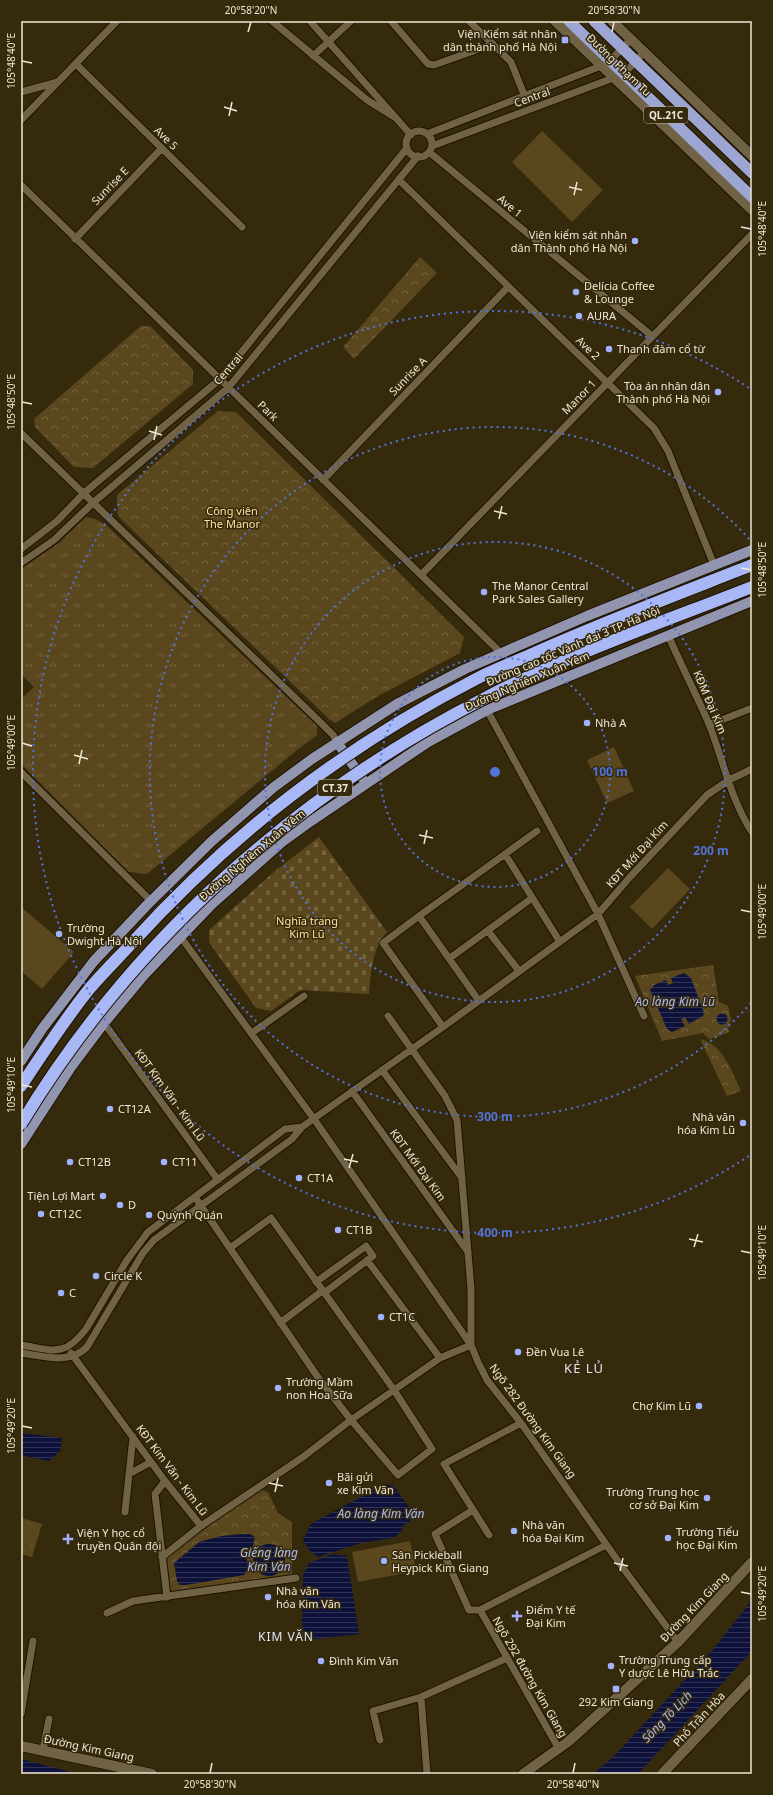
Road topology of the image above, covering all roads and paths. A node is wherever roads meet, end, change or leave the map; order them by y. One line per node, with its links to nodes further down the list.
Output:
1 (117, 21): 19 (street)
2 (272, 21): 16 (street)
3 (310, 21): 12 (street)
4 (351, 21): 12 (street)
5 (391, 21): 13 (street)
6 (469, 21): 13 (street)
7 (555, 21): 18 (main road, Đường Phạm Tu)
8 (569, 21): 18 (highway, Đường Phạm Tu / QL.21C)
9 (594, 21): 14 (highway, Đường Phạm Tu / QL.21C)
10 (612, 21): 11 (main road)
11 (631, 39): 14 (street); 15 (main road)
12 (328, 42): 16 (street); 22 (street)
13 (493, 44): 25 (street)
14 (623, 49): 17 (highway, Đường Phạm Tu / QL.21C); 18 (street)
15 (644, 52): 17 (street, Central); 34 (main road)
16 (313, 56): 23 (street)
17 (636, 61): 20 (street, Central); 35 (highway, Đường Phạm Tu / QL.21C)
18 (605, 63): 20 (highway, Đường Phạm Tu / QL.21C); 25 (street, Central)
19 (76, 64): 21 (street); 31 (street, Ave 5)
20 (619, 76): 32 (street, Central); 38 (highway, Đường Phạm Tu / QL.21C); 39 (main road, Đường Phạm Tu)
21 (58, 82): 24 (street); 27 (street)
22 (364, 82): 23 (street); 26 (street)
23 (356, 91): 26 (street)
24 (21, 92)
25 (525, 97): 28 (street, Central)
26 (396, 118): 29 (street)
27 (21, 120)
28 (427, 134): 29 (street); 32 (street)
29 (410, 135): 30 (street)
30 (407, 148): 33 (street); 45 (street, Central)
31 (161, 149): 40 (street, Ave 5); 42 (street, Sunrise E)
32 (430, 149): 33 (street); 44 (street, Ave 1)
33 (418, 156): 36 (street, Central)
34 (752, 156)
35 (752, 173)
36 (399, 180): 43 (street, Ave 2); 47 (street, Central)
37 (21, 185): 42 (street, Park)
38 (752, 197)
39 (752, 210)
40 (242, 227)
41 (752, 234): 44 (street, Manor 1)
42 (75, 239): 45 (street, Park)
43 (508, 287): 46 (street, Ave 2); 49 (street, Sunrise A)
44 (652, 336): 46 (street, Manor 1)
45 (219, 380): 47 (street, Park); 50 (street, Central)
46 (608, 382): 56 (street, Ave 2); 57 (street, Manor 1)
47 (228, 388): 49 (street, Park); 51 (street, Central)
48 (21, 433): 50 (street)
49 (323, 480): 57 (street, Park)
50 (84, 493): 51 (street); 52 (street, Central)
51 (94, 502): 54 (street, Central); 65 (street)
52 (21, 549)
53 (752, 550): 56 (main road)
54 (21, 563)
55 (752, 564): 92 (highway, Đường cao tốc Vành đai 3 TP. Hà Nội / CT.37, bridge)
56 (714, 565): 61 (main road)
57 (421, 575): 61 (street, Park)
58 (752, 587): 95 (highway, Đường cao tốc Vành đai 3 TP. Hà Nội / CT.37, bridge)
59 (752, 602): 60 (main road, Đường Nghiêm Xuân Yêm)
60 (668, 635): 63 (main road, Đường Nghiêm Xuân Yêm); 64 (street, KĐM Đại Kim)
61 (500, 652): 65 (main road)
62 (752, 708): 64 (street)
63 (487, 710): 69 (main road, Đường Nghiêm Xuân Yêm); 75 (street)
64 (709, 724): 68 (street, KĐM Đại Kim)
65 (337, 742): 69 (main road); 74 (main road)
66 (752, 769): 68 (street, KĐT Mới Đại Kim)
67 (21, 772): 74 (street)
68 (729, 780): 71 (street); 75 (street, KĐT Mới Đại Kim)
69 (366, 783): 78 (main road, Đường Nghiêm Xuân Yêm)
70 (537, 831): 72 (street)
71 (752, 832)
72 (505, 854): 73 (street); 76 (street)
73 (532, 898): 77 (street); 79 (street)
74 (151, 901): 90 (main road)
75 (598, 914): 79 (street, KĐT Mới Đại Kim); 85 (street)
76 (419, 916): 80 (street); 87 (street)
77 (488, 931): 80 (street); 81 (street)
78 (180, 936): 86 (main road, Đường Nghiêm Xuân Yêm); 88 (street)
79 (560, 942): 81 (street, KĐT Mới Đại Kim)
80 (450, 958): 83 (street)
81 (519, 971): 83 (street, KĐT Mới Đại Kim)
82 (304, 996): 88 (street)
83 (479, 1001): 87 (street, KĐT Mới Đại Kim)
84 (388, 1016): 89 (street, Ngõ 282 Đường Kim Giang)
85 (644, 1016)
86 (104, 1023): 99 (main road, Đường Nghiêm Xuân Yêm); 101 (street, KĐT Kim Văn - Kim Lũ)
87 (443, 1027): 89 (street, KĐT Mới Đại Kim)
88 (252, 1033): 94 (street)
89 (413, 1048): 91 (street, KĐT Mới Đại Kim); 100 (street, Ngõ 282 Đường Kim Giang)
90 (21, 1060)
91 (382, 1070): 93 (street, KĐT Mới Đại Kim); 100 (street)
92 (21, 1086)
93 (352, 1091): 94 (street, KĐT Mới Đại Kim); 107 (street, KĐT Mới Đại Kim)
94 (314, 1119): 96 (street, KĐT Mới Đại Kim); 117 (street)
95 (21, 1124)
96 (302, 1127): 97 (street); 98 (street)
97 (285, 1129): 98 (street); 101 (street)
98 (292, 1139): 103 (street)
99 (21, 1144)
100 (462, 1178): 107 (street, Ngõ 282 Đường Kim Giang)
101 (218, 1180): 102 (street)
102 (195, 1197): 103 (street); 104 (street)
103 (201, 1205): 105 (street); 106 (street)
104 (162, 1222): 105 (street); 108 (street)
105 (168, 1229): 111 (street)
106 (230, 1248): 113 (street); 115 (street)
107 (468, 1252): 117 (street, Ngõ 282 Đường Kim Giang)
108 (128, 1260): 111 (street); 118 (street)
109 (367, 1260): 110 (street); 112 (street); 121 (street)
110 (343, 1263): 112 (street); 113 (street)
111 (135, 1265): 120 (street)
112 (350, 1273): 114 (street)
113 (316, 1282): 114 (street)
114 (323, 1292): 115 (street); 122 (street)
115 (280, 1323): 123 (street)
116 (21, 1345): 118 (street)
117 (471, 1345): 121 (street, KĐT Kim Văn - Kim Lũ); 124 (street, Ngõ 282 Đường Kim Giang)
118 (67, 1348): 120 (street, KĐT Kim Văn - Kim Lũ)
119 (21, 1353): 120 (street)
120 (74, 1357): 125 (street, KĐT Kim Văn - Kim Lũ)
121 (440, 1358): 122 (street, KĐT Kim Văn - Kim Lũ)
122 (394, 1390): 123 (street, KĐT Kim Văn - Kim Lũ); 123 (street)
123 (351, 1420): 131 (street, KĐT Kim Văn - Kim Lũ)
124 (521, 1423): 129 (street); 133 (street, Ngõ 282 Đường Kim Giang)
125 (133, 1437): 126 (street, KĐT Kim Văn - Kim Lũ); 127 (street)
126 (150, 1462): 127 (street); 128 (street, KĐT Kim Văn - Kim Lũ)
127 (129, 1474): 130 (street)
128 (165, 1481): 131 (street, KĐT Kim Văn - Kim Lũ); 134 (street)
129 (473, 1510): 132 (street); 138 (street, Ngõ 292 đường Kim Giang)
130 (125, 1512)
131 (201, 1526): 134 (street)
132 (489, 1535)
133 (606, 1545): 138 (street); 141 (street, Ngõ 282 Đường Kim Giang)
134 (162, 1557): 137 (street)
135 (752, 1562): 141 (main road, Đường Kim Giang)
136 (296, 1578): 137 (street)
137 (167, 1597): 139 (street)
138 (480, 1610): 142 (street, Ngõ 292 đường Kim Giang)
139 (107, 1612)
140 (33, 1641): 145 (street)
141 (678, 1642): 149 (main road, Đường Kim Giang)
142 (507, 1658): 144 (street); 149 (street, Ngõ 292 đường Kim Giang)
143 (752, 1679): 154 (main road, Phố Trần Hòa)
144 (421, 1698): 147 (street); 152 (street)
145 (21, 1714)
146 (49, 1719): 150 (street)
147 (380, 1740)
148 (21, 1746): 150 (main road, Đường Kim Giang)
149 (559, 1749): 153 (main road, Đường Kim Giang)
150 (43, 1750): 151 (main road, Đường Kim Giang)
151 (152, 1774)
152 (427, 1774)
153 (523, 1774)
154 (662, 1774)

